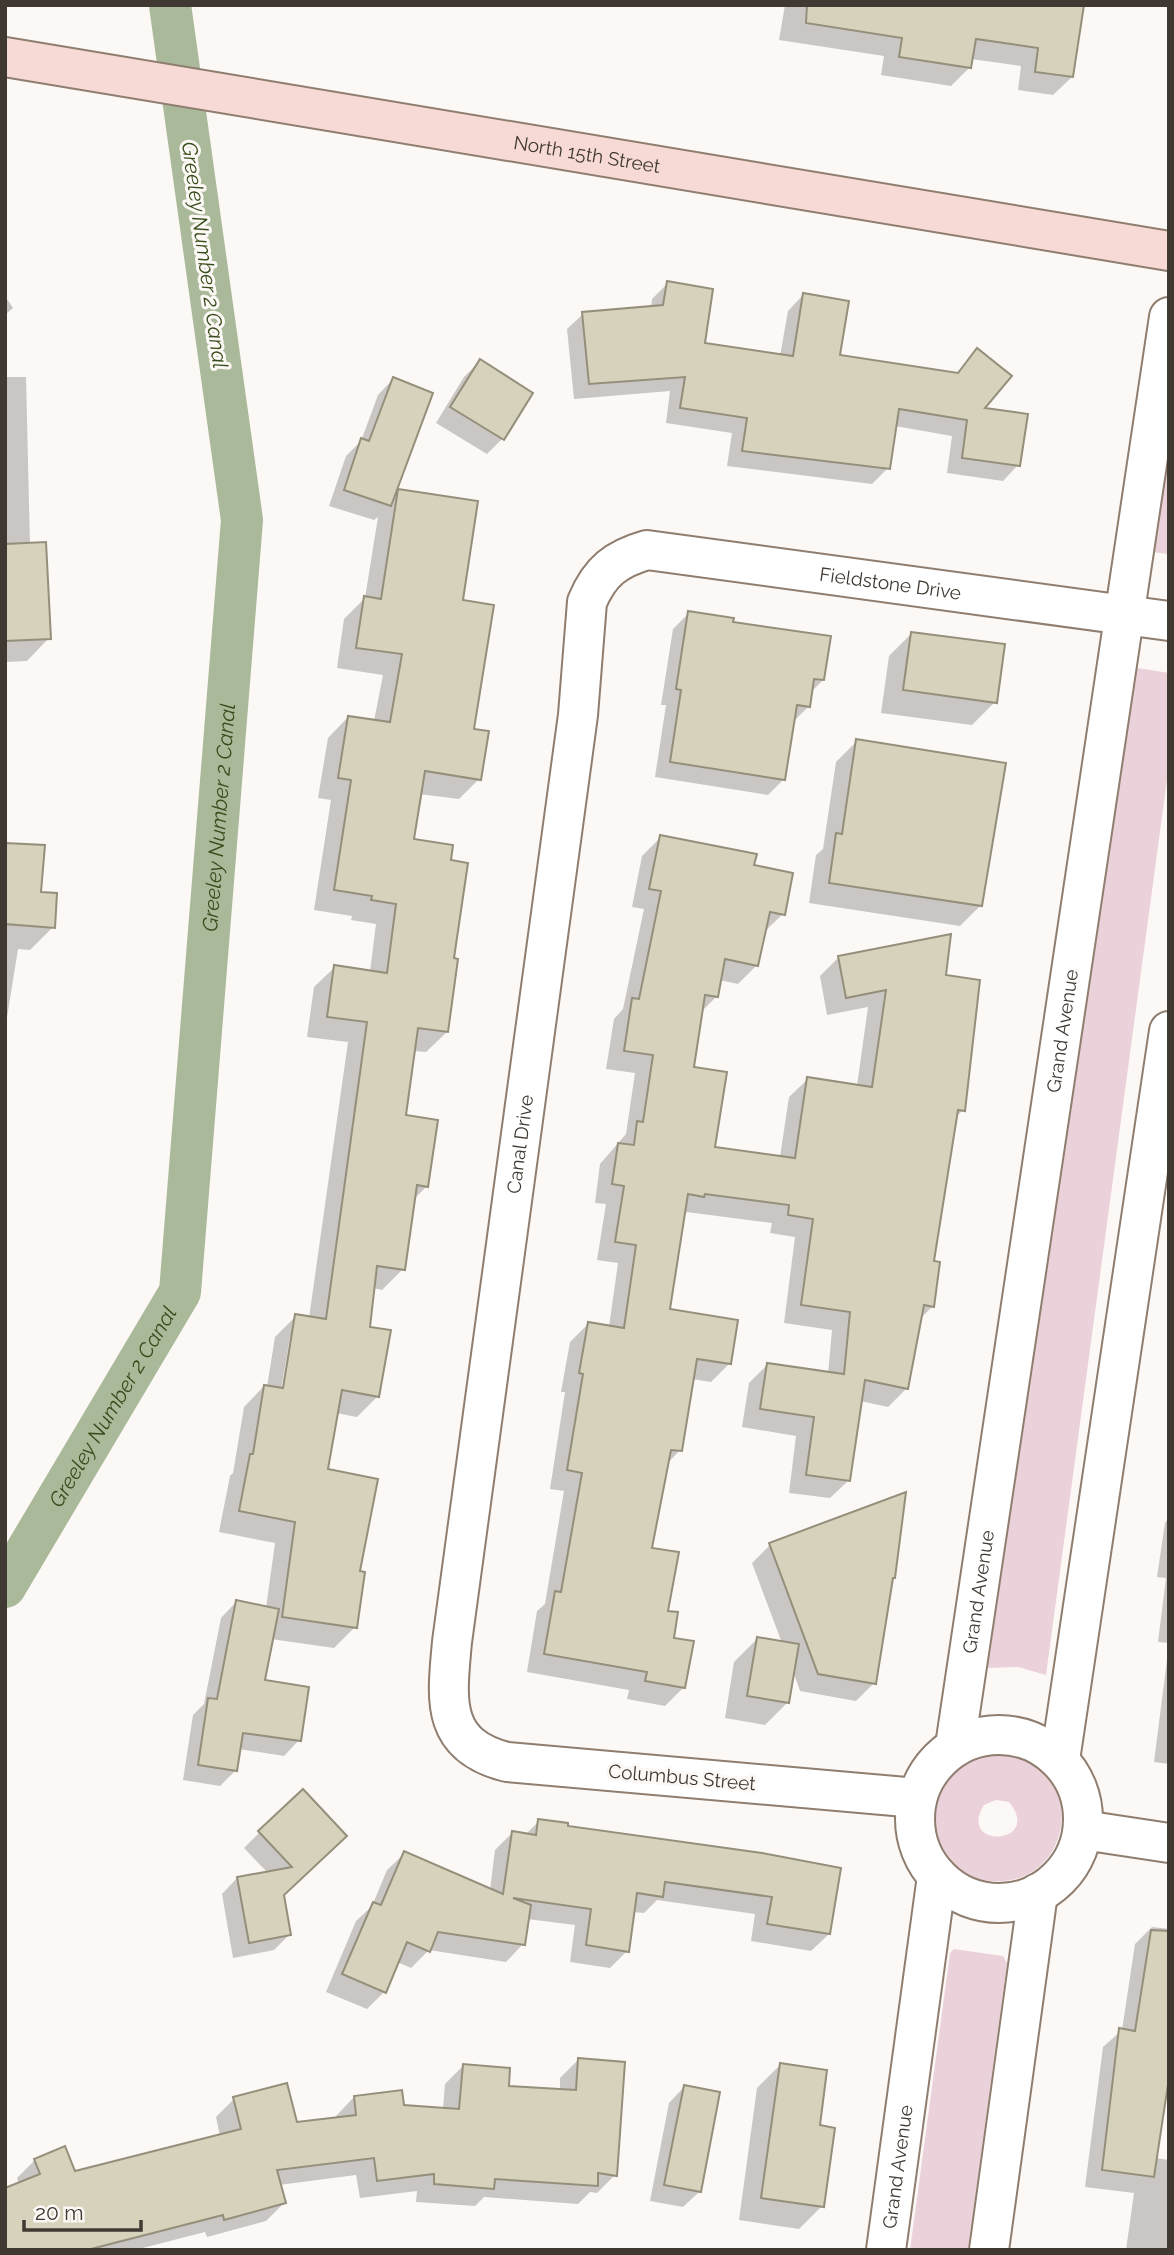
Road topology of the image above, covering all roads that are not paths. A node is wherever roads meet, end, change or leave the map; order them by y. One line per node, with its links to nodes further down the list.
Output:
1 (5, 57): 2 (street, North 15th Street)
2 (1169, 251)
3 (1169, 317): 5 (street, Grand Avenue)
4 (613, 564): 5 (street, Fieldstone Drive); 8 (street, Canal Drive)
5 (1124, 615): 6 (street, Fieldstone Drive); 9 (street, Grand Avenue)
6 (1169, 621)
7 (1169, 1031): 10 (street)
8 (456, 1731): 11 (street, Columbus Street)
9 (956, 1746): 10 (street); 11 (street)
10 (1060, 1760): 12 (street)
11 (917, 1798): 14 (street)
12 (1083, 1830): 13 (street); 15 (street)
13 (1169, 1843)
14 (937, 1876): 15 (street); 16 (street, Grand Avenue)
15 (1038, 1894): 17 (street)
16 (886, 2250)
17 (989, 2250)

